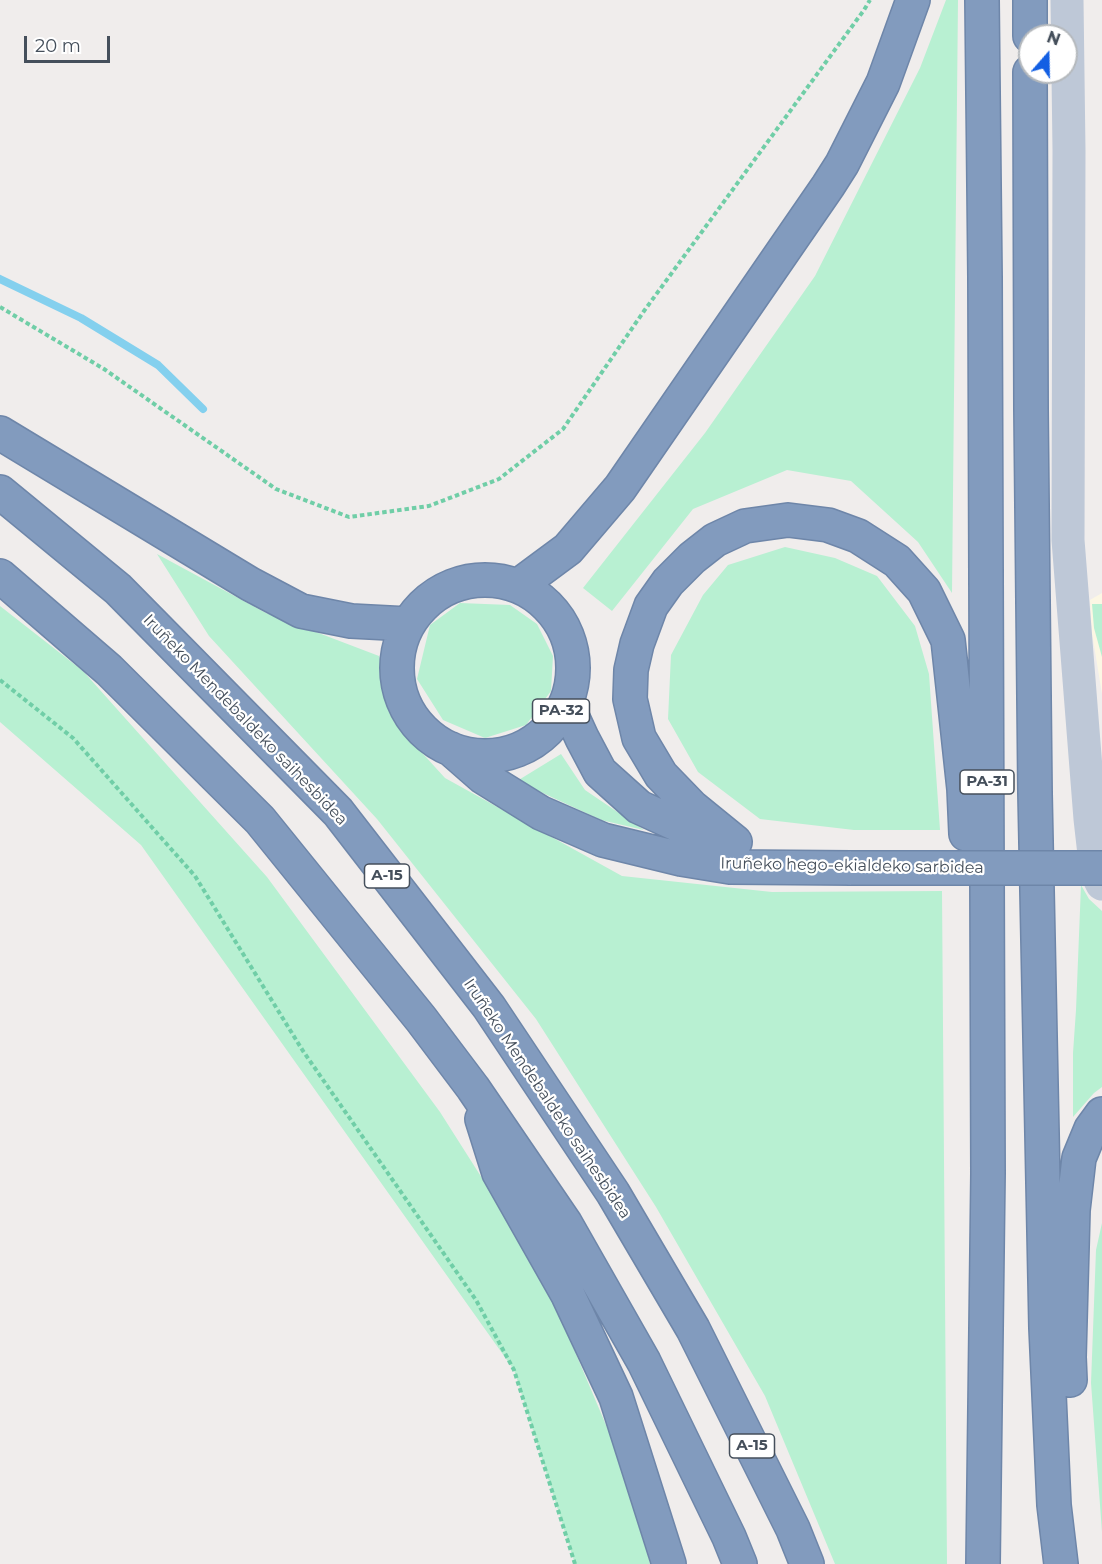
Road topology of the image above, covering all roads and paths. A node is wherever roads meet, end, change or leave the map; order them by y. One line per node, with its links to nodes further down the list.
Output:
1 (870, 0): 8 (path)
2 (913, 0): 12 (highway)
3 (982, 0): 26 (highway, PA-31)
4 (1030, 0): 6 (highway)
5 (1067, 0): 14 (street)
6 (1030, 24)
7 (1030, 84): 32 (highway, PA-31)
8 (0, 307)
9 (0, 434): 13 (highway)
10 (0, 492): 30 (highway, Iruñeko Mendebaldeko saihesbidea / A-15)
11 (0, 576): 24 (highway)
12 (518, 586): 13 (highway, PA-32); 16 (highway, PA-32)
13 (408, 624): 18 (highway, PA-32)
14 (1080, 674): 17 (street); 23 (street)
15 (0, 680): 27 (path)
16 (566, 703): 18 (highway, PA-32); 19 (highway, Iruñeko hego-ekialdeko sarbidea / PA-32)
17 (1102, 711)
18 (451, 749): 21 (highway, Iruñeko hego-ekialdeko sarbidea / PA-32)
19 (735, 842): 21 (highway, Iruñeko hego-ekialdeko sarbidea / PA-32); 26 (highway)
20 (1102, 851): 21 (highway, Iruñeko hego-ekialdeko sarbidea / PA-32)
21 (852, 861): 22 (highway, Iruñeko hego-ekialdeko sarbidea / PA-32, bridge)
22 (1102, 868)
23 (1102, 884)
24 (473, 1088): 28 (highway); 29 (highway)
25 (1102, 1114): 33 (highway)
26 (988, 1173): 31 (highway, PA-31)
27 (575, 1564)
28 (669, 1564)
29 (740, 1564)
30 (807, 1564)
31 (983, 1564)
32 (1061, 1564)
33 (1076, 1564)

